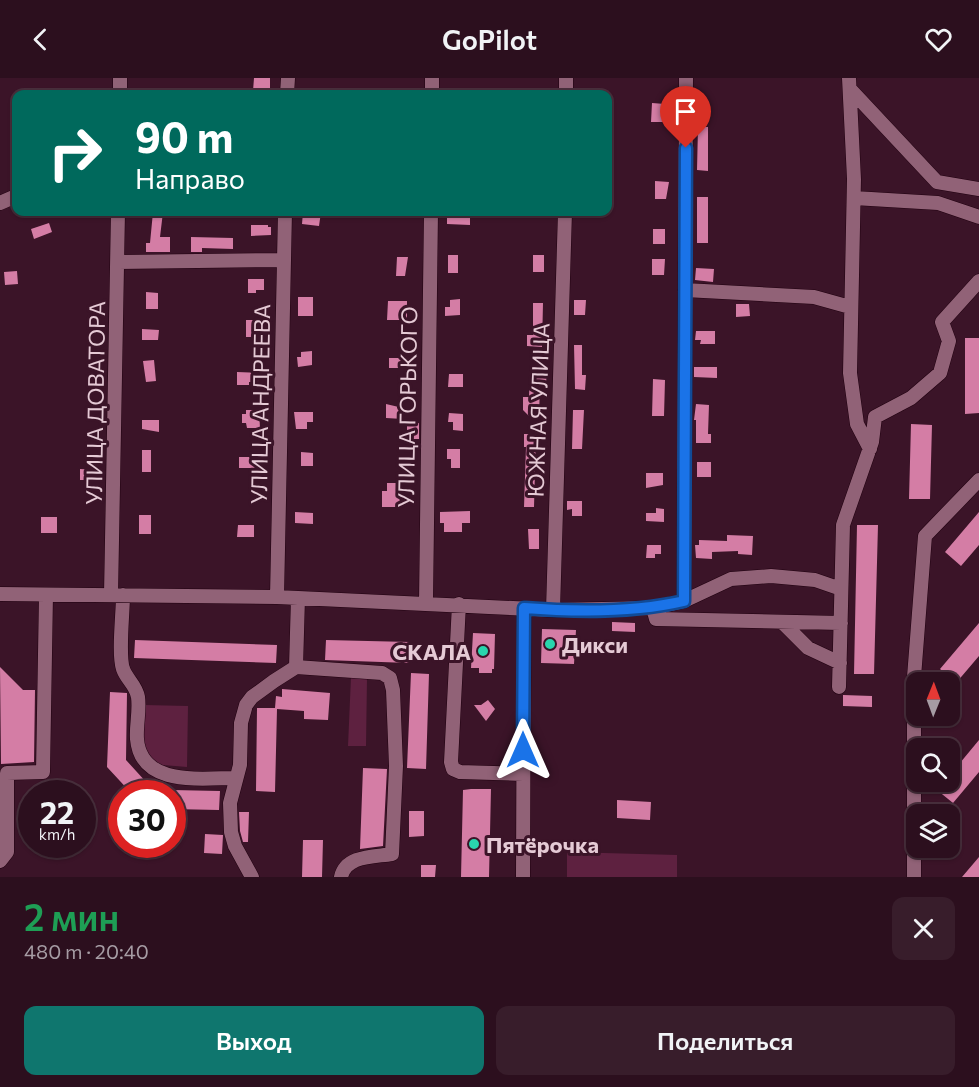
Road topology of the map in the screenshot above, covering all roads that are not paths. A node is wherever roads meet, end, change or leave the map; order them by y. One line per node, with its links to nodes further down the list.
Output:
1 (686, 78): 13 (street)
2 (850, 84): 3 (street); 4 (street)
3 (979, 189)
4 (854, 198): 9 (street); 14 (street)
5 (118, 216): 11 (street, УЛИЦА ДОВАТОРА)
6 (285, 216): 10 (street, УЛИЦА АНДРЕЕВА)
7 (431, 216): 24 (street, УЛИЦА ГОРЬКОГО)
8 (565, 216): 28 (street, ЮЖНАЯ УЛИЦА)
9 (979, 217)
10 (284, 260): 11 (street); 21 (street, УЛИЦА АНДРЕЕВА)
11 (118, 262): 20 (street, УЛИЦА ДОВАТОРА)
12 (979, 280): 15 (street)
13 (685, 290): 14 (street); 23 (street)
14 (850, 308): 15 (street)
15 (870, 448): 17 (street)
16 (979, 480): 40 (street)
17 (842, 589): 23 (street); 30 (street)
18 (0, 594): 19 (street)
19 (46, 594): 20 (street); 36 (street)
20 (117, 595): 21 (street); 35 (street, УЛИЦА ДОВАТОРА)
21 (278, 597): 22 (street)
22 (298, 598): 24 (street); 32 (street)
23 (684, 601): 27 (street)
24 (426, 602): 25 (street)
25 (459, 604): 26 (street); 34 (street)
26 (524, 608): 28 (street); 34 (street)
27 (653, 608): 28 (street); 29 (street)
28 (553, 610)
29 (782, 622): 30 (street); 31 (street)
30 (841, 623): 31 (street)
31 (840, 663): 33 (street)
32 (296, 667): 35 (street); 38 (street)
33 (839, 687)
34 (523, 774): 39 (street)
35 (236, 778): 37 (street)
36 (0, 861)
37 (252, 877)
38 (341, 877)
39 (523, 877)
40 (914, 877)

